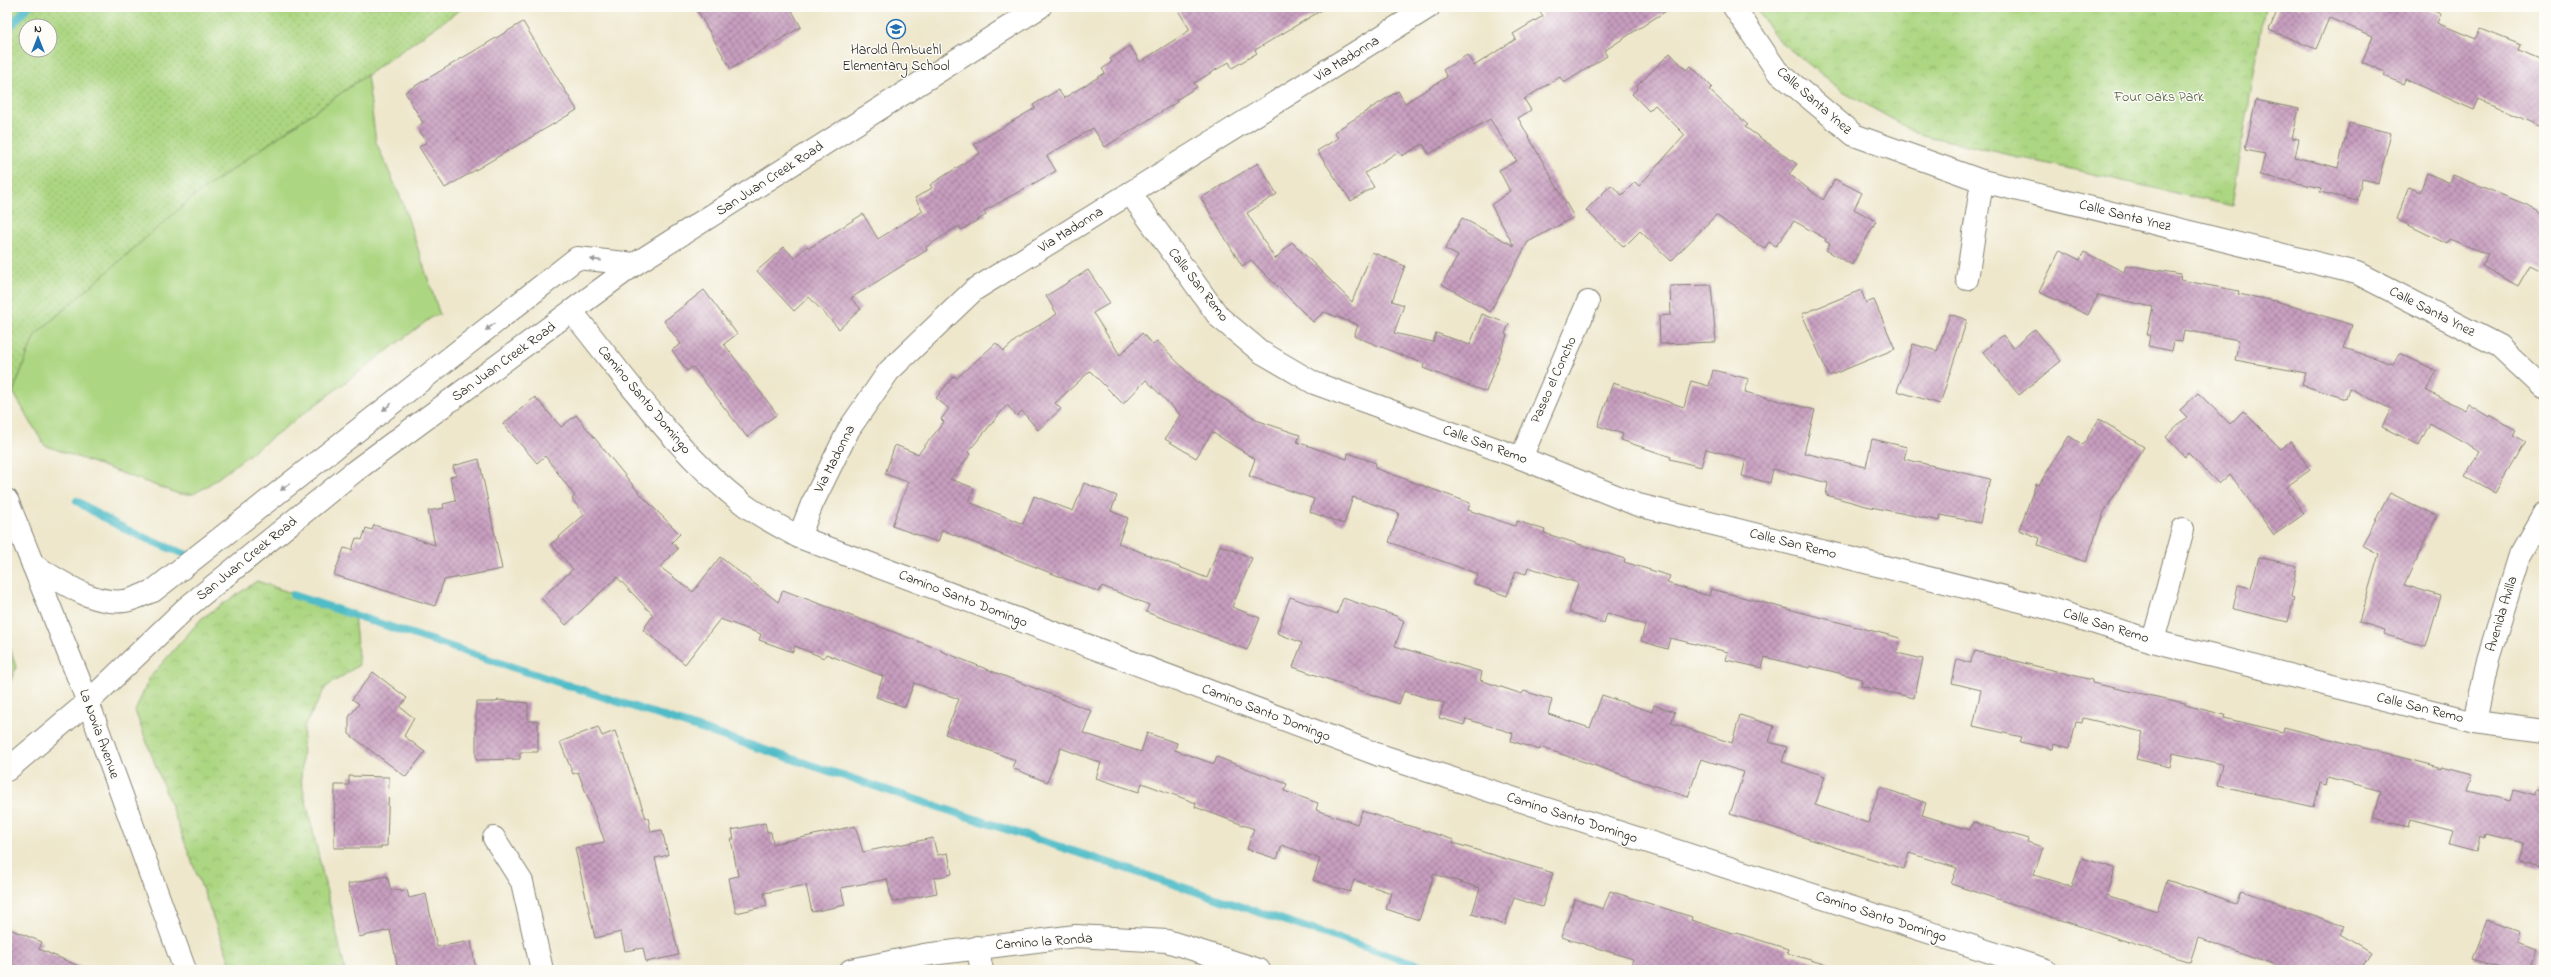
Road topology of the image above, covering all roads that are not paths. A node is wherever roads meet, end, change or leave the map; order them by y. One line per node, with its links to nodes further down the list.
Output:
1 (1040, 7): 6 (street, San Juan Creek Road)
2 (1429, 7): 5 (street, Via Madonna)
3 (1734, 7): 4 (street, Calle Santa Ynez)
4 (1982, 181): 7 (street); 10 (street, Calle Santa Ynez)
5 (1130, 193): 11 (street, Calle San Remo); 15 (street, Via Madonna)
6 (635, 264): 9 (street, San Juan Creek Road); 16 (street, one-way to 16)
7 (1967, 279)
8 (1588, 302): 11 (street, Paseo el Concho)
9 (572, 312): 15 (street, Camino Santo Domingo); 18 (street, San Juan Creek Road)
10 (2544, 388)
11 (1521, 458): 17 (street, Calle San Remo)
12 (7, 500): 16 (street, La Novia Avenue)
13 (2544, 513): 19 (street, Avenida Avilla)
14 (2183, 529): 17 (street)
15 (799, 537): 29 (street, Camino Santo Domingo)
16 (33, 565): 18 (street, La Novia Avenue)
17 (2153, 641): 19 (street, Calle San Remo)
18 (88, 702): 21 (street, San Juan Creek Road); 24 (street, La Novia Avenue)
19 (2475, 722): 20 (street, Calle San Remo)
20 (2544, 731)
21 (7, 770)
22 (494, 838): 25 (street)
23 (976, 948): 26 (street, Camino la Ronda); 27 (street); 28 (street, Camino la Ronda)
24 (185, 970)
25 (542, 970)
26 (851, 970)
27 (982, 970)
28 (1259, 970)
29 (2046, 970)

